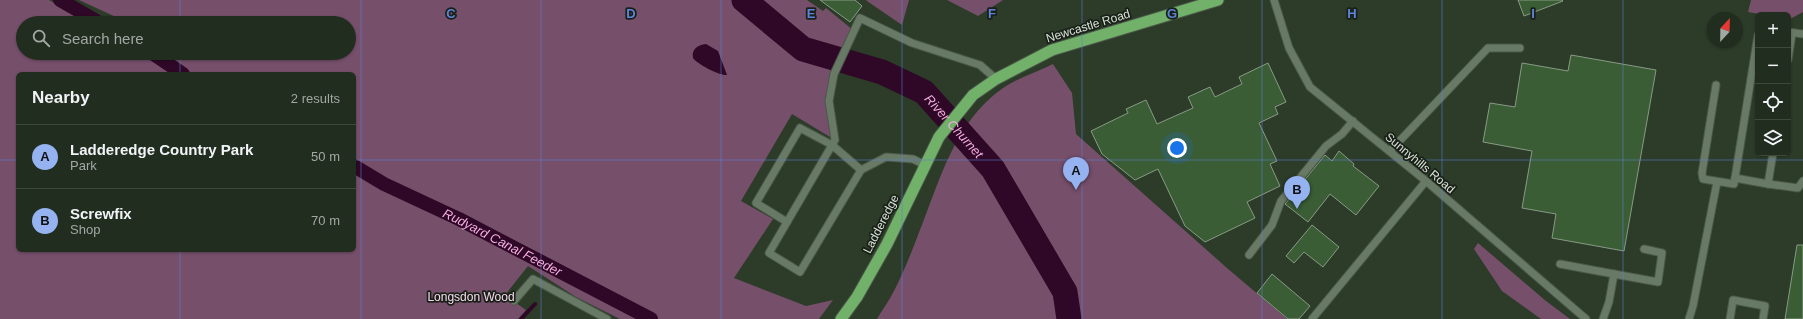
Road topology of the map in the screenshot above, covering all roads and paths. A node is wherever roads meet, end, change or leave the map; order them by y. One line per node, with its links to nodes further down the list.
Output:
1 (1218, 0): 7 (highway, Newcastle Road)
2 (1274, 0): 9 (lane, Sunnyhills Road)
3 (1791, 32): 4 (lane)
4 (1803, 34)
5 (1520, 48): 12 (lane)
6 (1756, 48): 16 (lane)
7 (996, 79): 10 (highway, Newcastle Road); 11 (lane)
8 (1716, 85): 19 (lane)
9 (1353, 121): 12 (lane, Sunnyhills Road); 23 (lane)
10 (939, 137): 14 (highway, Ladderedge)
11 (834, 143): 15 (lane); 21 (lane); 21 (lane)
12 (1390, 152): 17 (lane, Sunnyhills Road)
13 (1773, 156): 20 (lane)
14 (925, 165): 15 (lane); 28 (highway, Ladderedge)
15 (861, 170): 21 (lane)
16 (1735, 178): 19 (lane); 20 (lane)
17 (1426, 181): 29 (lane); 30 (lane, Sunnyhills Road)
18 (1803, 181): 20 (lane)
19 (1717, 182): 32 (lane)
20 (1768, 184)
21 (787, 222)
22 (1644, 249): 25 (lane)
23 (1249, 255)
24 (1560, 264): 25 (lane)
25 (1614, 274): 31 (lane)
26 (514, 301): 27 (lane)
27 (607, 319)
28 (841, 319)
29 (1312, 319)
30 (1586, 319)
31 (1603, 319)
32 (1689, 319)
33 (1730, 319): 34 (lane)
34 (1763, 319)

